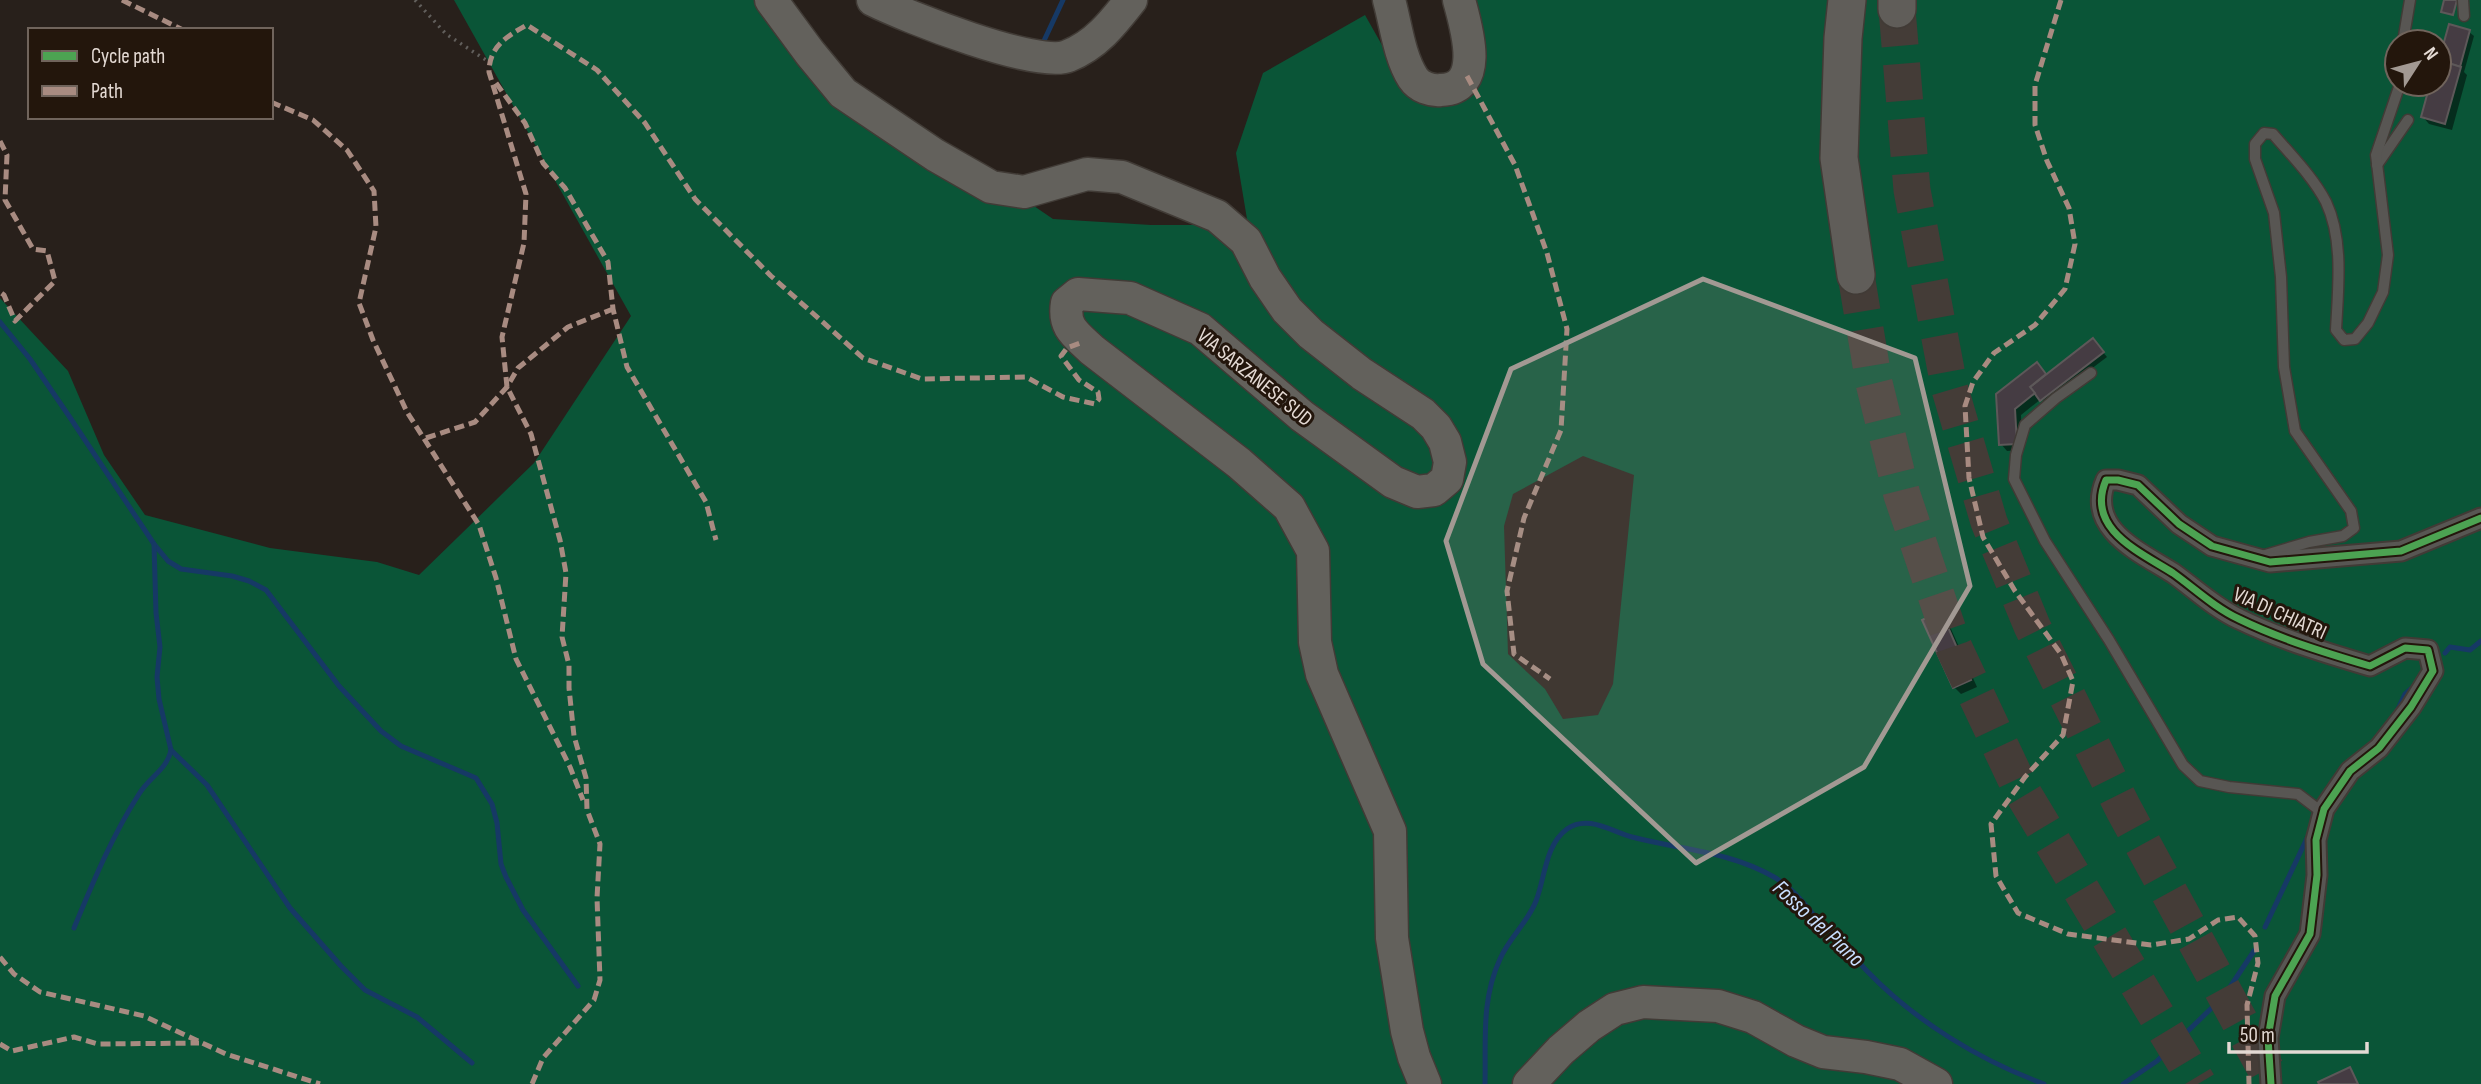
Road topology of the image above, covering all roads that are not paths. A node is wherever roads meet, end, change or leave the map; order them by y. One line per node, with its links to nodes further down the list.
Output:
1 (771, 0): 19 (main road, VIA SARZANESE SUD)
2 (873, 0): 3 (main road)
3 (1131, 0)
4 (1389, 0): 5 (main road)
5 (1459, 0)
6 (1847, 0): 14 (highway)
7 (2410, 0): 10 (lane)
8 (2463, 0): 9 (lane)
9 (2464, 16)
10 (2405, 28)
11 (2395, 98): 13 (lane)
12 (2408, 120): 13 (lane)
13 (2378, 165): 17 (lane)
14 (1856, 275)
15 (2091, 373): 18 (lane)
16 (2481, 518): 17 (street, VIA DI CHIATRI)
17 (2253, 558): 18 (street, VIA DI CHIATRI)
18 (2323, 813): 22 (street, VIA DI CHIATRI)
19 (1425, 1084)
20 (1529, 1084): 21 (main road)
21 (1936, 1084)
22 (2271, 1084)

